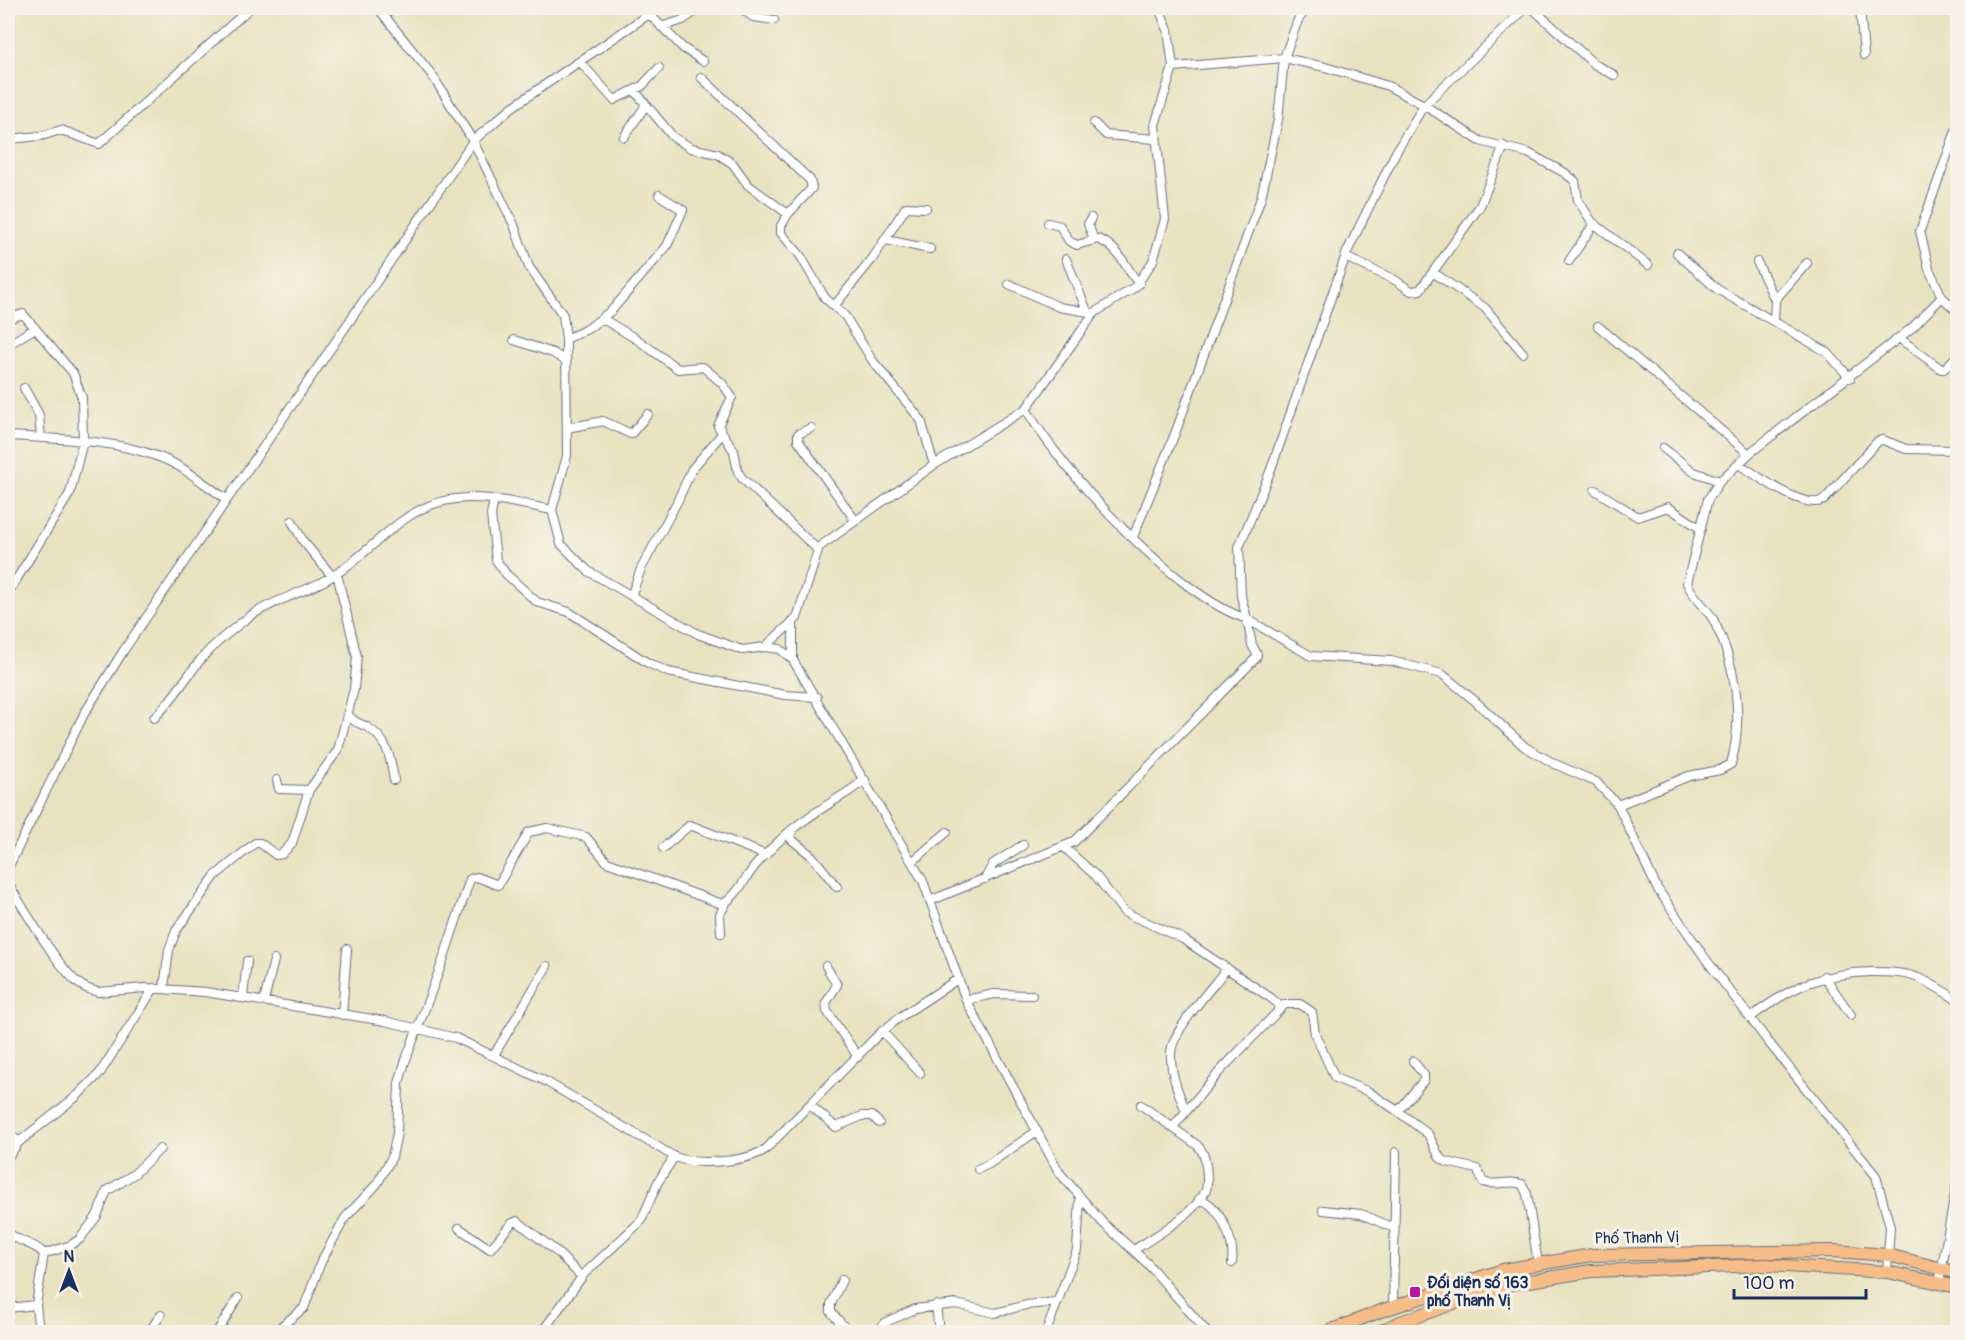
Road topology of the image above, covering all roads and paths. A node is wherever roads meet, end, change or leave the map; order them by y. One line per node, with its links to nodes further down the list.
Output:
1 (250, 8): 28 (street)
2 (378, 8): 30 (street)
3 (658, 8): 11 (street)
4 (741, 8): 12 (street)
5 (1159, 8): 18 (street)
6 (1307, 8): 15 (street)
7 (1526, 8): 24 (street)
8 (1532, 8): 20 (street)
9 (1860, 8): 14 (street)
10 (693, 13): 13 (street)
11 (649, 14): 13 (street); 17 (street)
12 (774, 20)
13 (661, 27): 16 (street)
14 (1864, 55)
15 (1284, 58): 18 (street); 24 (street); 91 (street)
16 (703, 62)
17 (581, 63): 22 (street); 30 (street)
18 (1173, 67): 29 (street)
19 (659, 68): 22 (street)
20 (1614, 75)
21 (701, 77): 34 (street)
22 (634, 90): 23 (street)
23 (646, 105): 27 (street); 34 (street)
24 (1424, 105): 31 (street); 42 (street)
25 (1094, 123): 29 (street)
26 (1958, 125): 51 (street)
27 (624, 137)
28 (8, 139)
29 (1155, 139): 50 (street)
30 (472, 141): 62 (street); 85 (street)
31 (1504, 146): 37 (street); 48 (street)
32 (659, 195): 57 (street)
33 (926, 208): 38 (street)
34 (788, 214): 53 (street)
35 (1091, 218): 39 (street)
36 (1048, 223): 39 (street)
37 (1594, 224): 44 (street); 47 (street)
38 (886, 240): 40 (street); 53 (street)
39 (1094, 240): 50 (street)
40 (930, 249)
41 (1677, 253): 58 (street)
42 (1345, 257): 48 (street); 96 (street)
43 (1066, 259): 54 (street)
44 (1569, 261)
45 (1757, 262): 52 (street)
46 (1808, 263): 52 (street)
47 (1648, 265)
48 (1434, 273): 65 (street)
49 (1009, 284): 54 (street)
50 (1139, 284): 54 (street)
51 (1942, 297): 55 (street); 61 (street)
52 (1774, 300): 58 (street)
53 (836, 305): 82 (street)
54 (1090, 312): 70 (street)
55 (1958, 312)
56 (8, 319): 60 (street)
57 (603, 319): 62 (street); 74 (street)
58 (1774, 321): 68 (street)
59 (1598, 326): 80 (street)
60 (35, 328): 64 (street); 77 (street)
61 (1899, 338): 66 (street); 68 (street)
62 (566, 339): 67 (street)
63 (514, 340): 67 (street)
64 (8, 345)
65 (1523, 353)
66 (1958, 355)
67 (566, 361): 72 (street)
68 (1850, 378): 80 (street)
69 (24, 388): 76 (street)
70 (1026, 409): 82 (street); 91 (street)
71 (648, 414): 72 (street)
72 (567, 428): 87 (street)
73 (811, 428): 88 (street)
74 (721, 435): 92 (street); 95 (street)
75 (8, 436): 76 (street)
76 (41, 438): 77 (street)
77 (83, 441): 85 (street); 94 (street)
78 (1663, 448): 83 (street)
79 (1958, 450): 81 (street)
80 (1749, 454): 81 (street)
81 (1739, 464): 83 (street)
82 (934, 465): 88 (street)
83 (1720, 481): 90 (street)
84 (1595, 490): 90 (street)
85 (226, 499): 115 (street)
86 (494, 500): 87 (street); 93 (street); 100 (street)
87 (552, 510): 95 (street)
88 (855, 520): 92 (street)
89 (292, 521): 93 (street)
90 (1701, 529): 107 (street)
91 (1133, 537): 96 (street)
92 (817, 549): 97 (street)
93 (334, 575): 101 (street); 102 (street)
94 (8, 593)
95 (631, 596): 98 (street)
96 (1247, 619): 107 (street); 112 (street)
97 (794, 623): 98 (street); 99 (street)
98 (765, 646): 99 (street)
99 (793, 660): 100 (street)
100 (817, 698): 105 (street)
101 (348, 714): 104 (street); 106 (street)
102 (154, 718)
103 (277, 780): 106 (street)
104 (394, 780)
105 (865, 780): 108 (street); 114 (street)
106 (309, 790): 131 (street)
107 (1618, 805): 140 (street)
108 (792, 830): 113 (street); 118 (street)
109 (947, 832): 114 (street)
110 (1023, 845): 116 (street)
111 (663, 848): 113 (street)
112 (1065, 848): 116 (street); 127 (street)
113 (765, 855): 120 (street)
114 (912, 862): 119 (street)
115 (8, 868)
116 (986, 879): 119 (street)
117 (8, 883): 130 (street)
118 (837, 887)
119 (932, 900): 129 (street)
120 (726, 903): 121 (street); 141 (street)
121 (721, 933)
122 (347, 949): 139 (street)
123 (273, 960): 136 (street)
124 (247, 961): 133 (street)
125 (547, 966): 143 (street)
126 (826, 966): 144 (street)
127 (1227, 968): 137 (street); 150 (street)
128 (1824, 976): 135 (street); 138 (street); 140 (street)
129 (958, 979): 134 (street); 142 (street)
130 (154, 988): 131 (street); 155 (street)
131 (164, 988): 133 (street)
132 (1032, 995): 134 (street)
133 (243, 997): 136 (street)
134 (966, 1000): 153 (street)
135 (1958, 1000)
136 (264, 1001): 139 (street)
137 (1278, 1011): 149 (street); 150 (street)
138 (1851, 1015)
139 (342, 1016): 141 (street)
140 (1751, 1017): 170 (street)
141 (416, 1028): 143 (street); 191 (street)
142 (882, 1031): 144 (street); 146 (street)
143 (494, 1055): 159 (street)
144 (858, 1057): 148 (street)
145 (1413, 1060): 149 (street)
146 (920, 1073)
147 (1141, 1105): 152 (street)
148 (811, 1106): 151 (street); 159 (street)
149 (1396, 1110): 172 (street)
150 (1186, 1111): 152 (street)
151 (879, 1123)
152 (1173, 1127): 163 (street)
153 (1037, 1131): 160 (street); 162 (street)
154 (8, 1132): 155 (street)
155 (19, 1142): 158 (street)
156 (160, 1149): 169 (street)
157 (1396, 1152): 166 (street)
158 (8, 1157)
159 (674, 1157): 176 (street)
160 (978, 1169)
161 (1958, 1177): 173 (street)
162 (1080, 1198): 168 (street); 181 (street)
163 (1199, 1199): 168 (street); 171 (street)
164 (1323, 1210): 166 (street)
165 (459, 1228): 176 (street)
166 (1394, 1228): 184 (street)
167 (8, 1232): 169 (street)
168 (1134, 1250): 197 (street)
169 (44, 1254): 182 (street)
170 (1888, 1255): 172 (main road, Phố Thanh Vị); 173 (main road, Phố Thanh Vị); 174 (street)
171 (1232, 1263)
172 (1538, 1263): 184 (main road, Phố Thanh Vị)
173 (1942, 1268): 175 (main road, Phố Thanh Vị); 178 (street)
174 (1887, 1272): 178 (main road, Phố Thanh Vị); 199 (main road, Phố Thanh Vị)
175 (1958, 1273)
176 (582, 1277): 192 (street)
177 (842, 1280): 193 (street)
178 (1939, 1283): 179 (main road, Phố Thanh Vị)
179 (1958, 1287)
180 (238, 1298): 190 (street)
181 (1056, 1302): 183 (street); 196 (street)
182 (36, 1305): 185 (street); 188 (street)
183 (936, 1305): 194 (street); 195 (street)
184 (1393, 1307): 198 (main road, Phố Thanh Vị)
185 (8, 1308)
186 (161, 1315): 187 (street)
187 (156, 1330): 189 (street)
188 (39, 1332)
189 (138, 1332)
190 (217, 1332)
191 (274, 1332)
192 (542, 1332)
193 (849, 1332)
194 (879, 1332)
195 (939, 1332)
196 (1046, 1332)
197 (1207, 1332)
198 (1327, 1332)
199 (1379, 1332)

